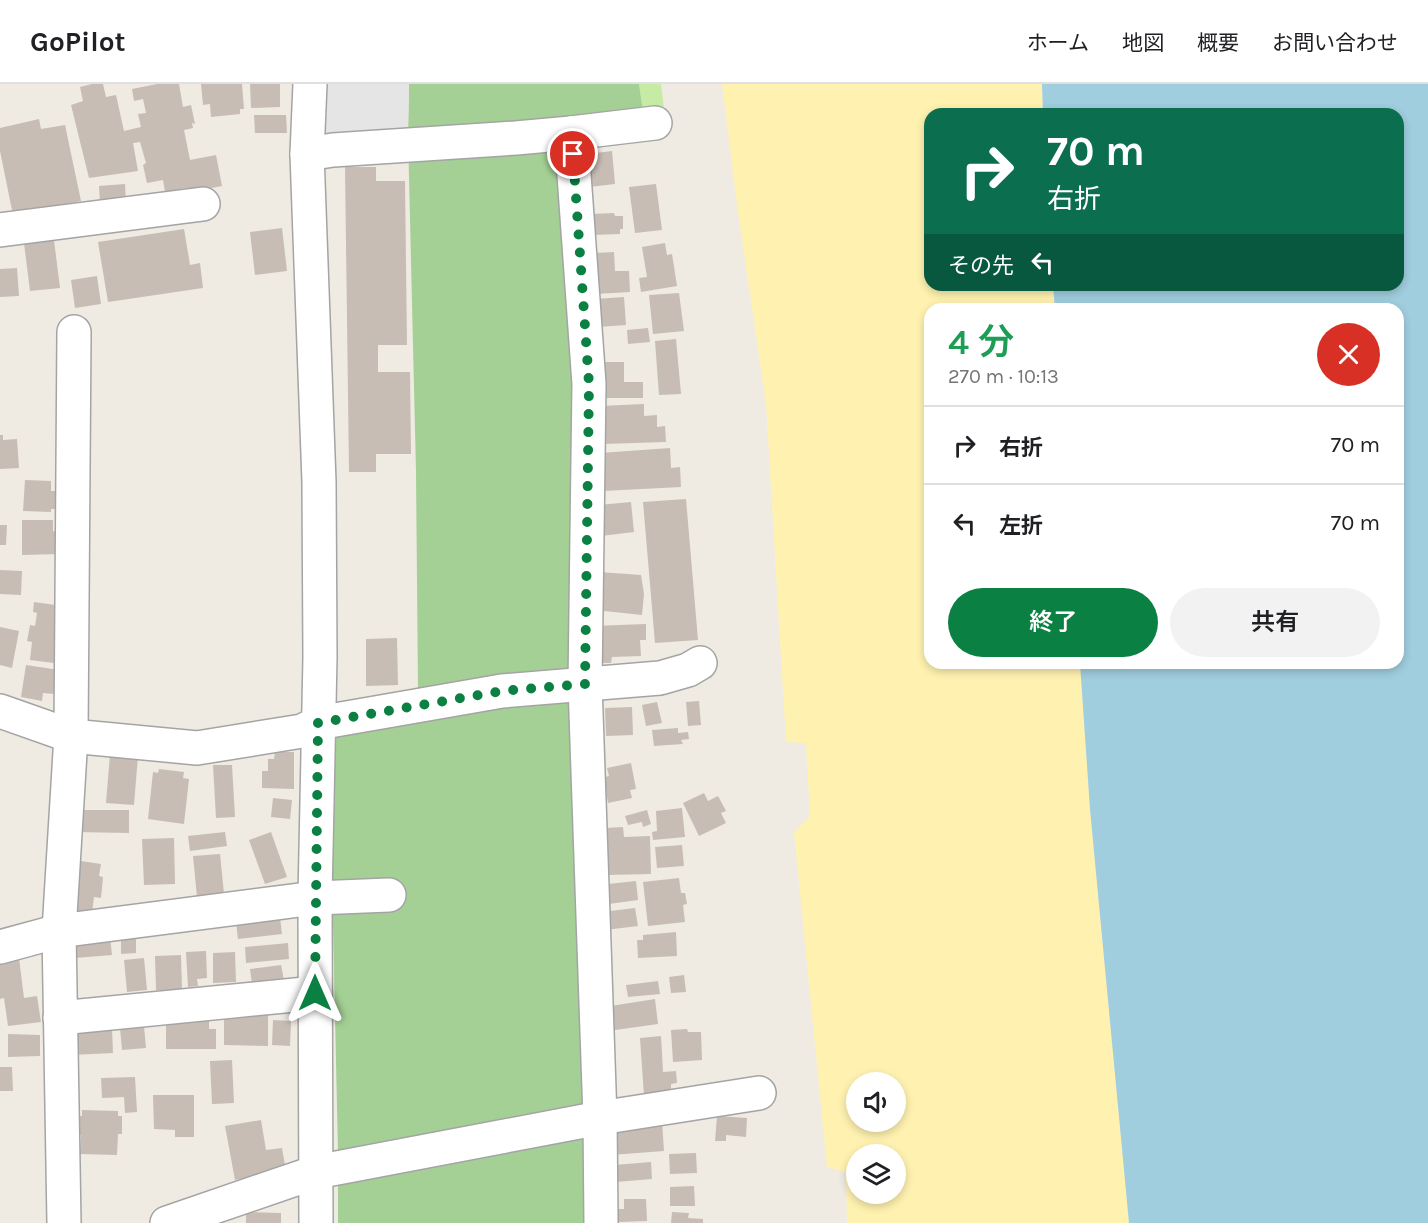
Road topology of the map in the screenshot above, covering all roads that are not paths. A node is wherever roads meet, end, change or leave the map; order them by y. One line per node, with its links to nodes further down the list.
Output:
1 (310, 84): 4 (street)
2 (655, 123): 3 (street)
3 (571, 133): 4 (street); 9 (street)
4 (307, 154): 11 (street)
5 (203, 204): 6 (street)
6 (0, 230)
7 (74, 332): 12 (street)
8 (700, 663): 9 (street)
9 (585, 684): 11 (street); 20 (street)
10 (0, 711): 12 (street)
11 (318, 723): 12 (street); 14 (street)
12 (71, 736): 15 (street)
13 (389, 895): 14 (street)
14 (315, 898): 15 (street); 17 (street)
15 (59, 931): 16 (street); 18 (street)
16 (0, 947)
17 (315, 993): 18 (street); 21 (street)
18 (60, 1018): 22 (street)
19 (759, 1093): 20 (street)
20 (600, 1118): 21 (street); 25 (street)
21 (316, 1172): 23 (street); 24 (street)
22 (64, 1223)
23 (167, 1223)
24 (316, 1223)
25 (601, 1223)

